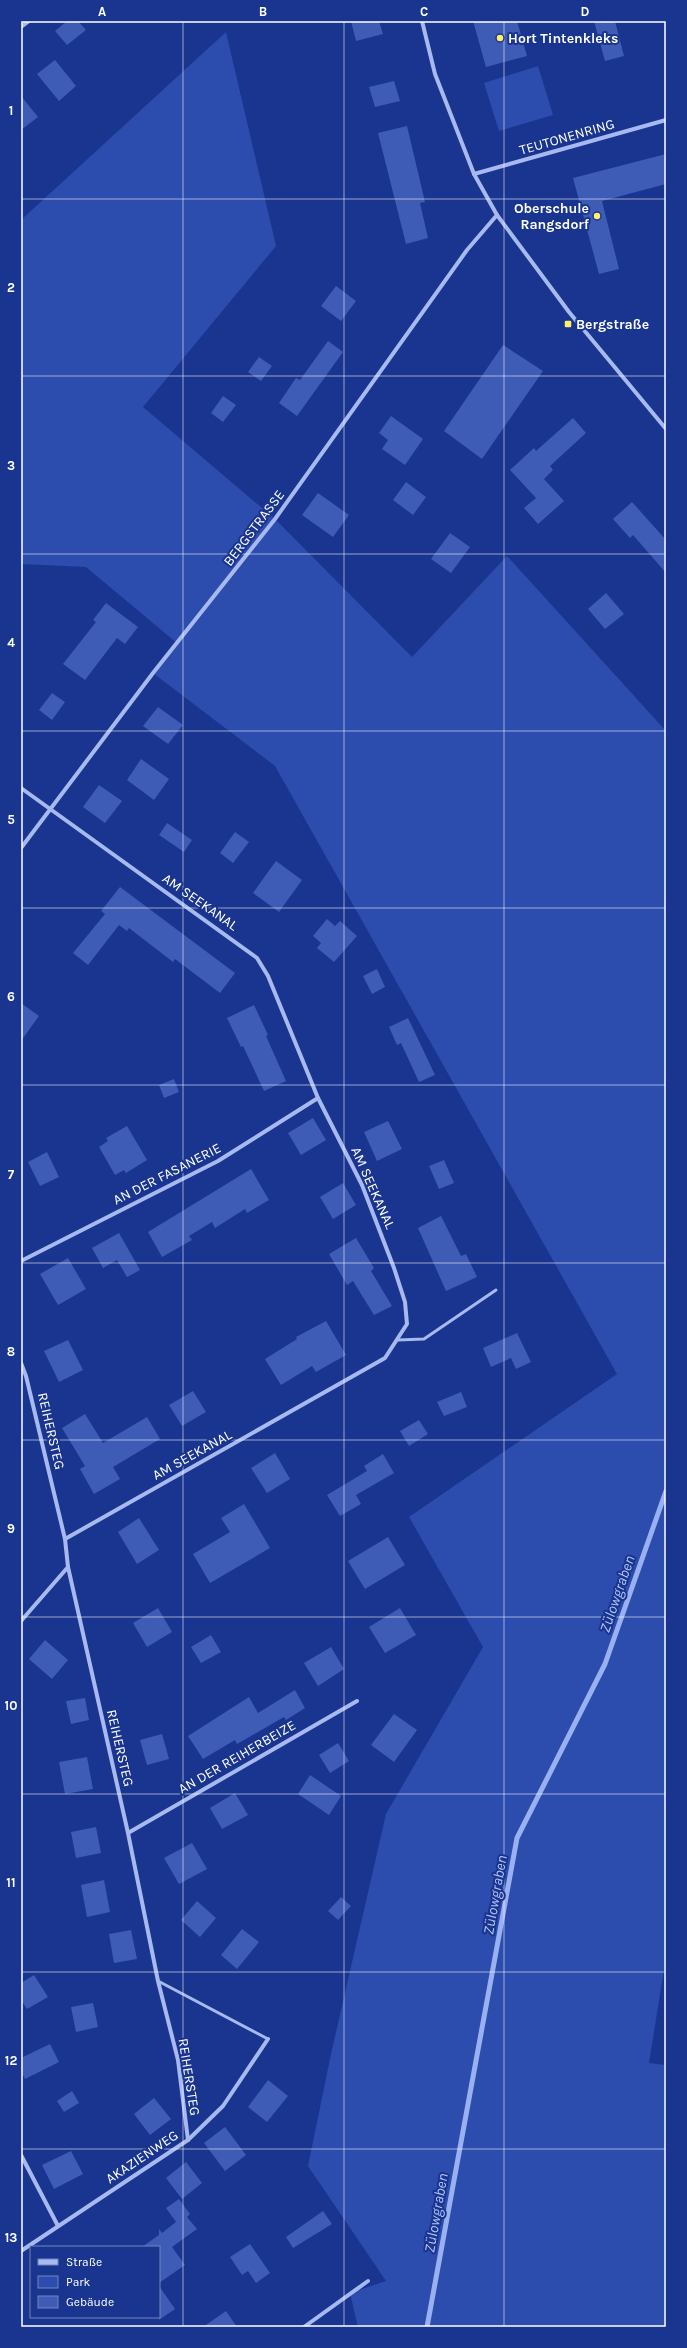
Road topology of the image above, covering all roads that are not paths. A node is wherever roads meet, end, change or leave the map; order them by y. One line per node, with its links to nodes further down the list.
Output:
1 (29, 21): 3 (street)
2 (422, 21): 5 (street)
3 (21, 27)
4 (666, 120): 5 (street, TEUTONENRING)
5 (474, 174): 6 (street)
6 (497, 215): 7 (street); 9 (street, BERGSTRASSE)
7 (666, 429)
8 (21, 788): 9 (street, AM SEEKANAL)
9 (50, 809): 10 (street, BERGSTRASSE); 11 (street, AM SEEKANAL)
10 (21, 848)
11 (318, 1098): 12 (street, AN DER FASANERIE); 14 (street, AM SEEKANAL)
12 (21, 1261)
13 (496, 1290): 14 (lane)
14 (398, 1340): 16 (street, AM SEEKANAL)
15 (21, 1363): 16 (street, REIHERSTEG)
16 (65, 1539): 17 (street, REIHERSTEG)
17 (68, 1567): 18 (street); 20 (street, REIHERSTEG)
18 (21, 1621)
19 (357, 1701): 20 (street, AN DER REIHERBEIZE)
20 (128, 1833): 21 (street, REIHERSTEG)
21 (158, 1981): 22 (lane); 23 (street, REIHERSTEG)
22 (268, 2039): 23 (street, AKAZIENWEG)
23 (188, 2140): 25 (street, AKAZIENWEG)
24 (21, 2155): 25 (street)
25 (58, 2226): 26 (street, AKAZIENWEG)
26 (21, 2251)
27 (368, 2281): 28 (street)
28 (304, 2327)

